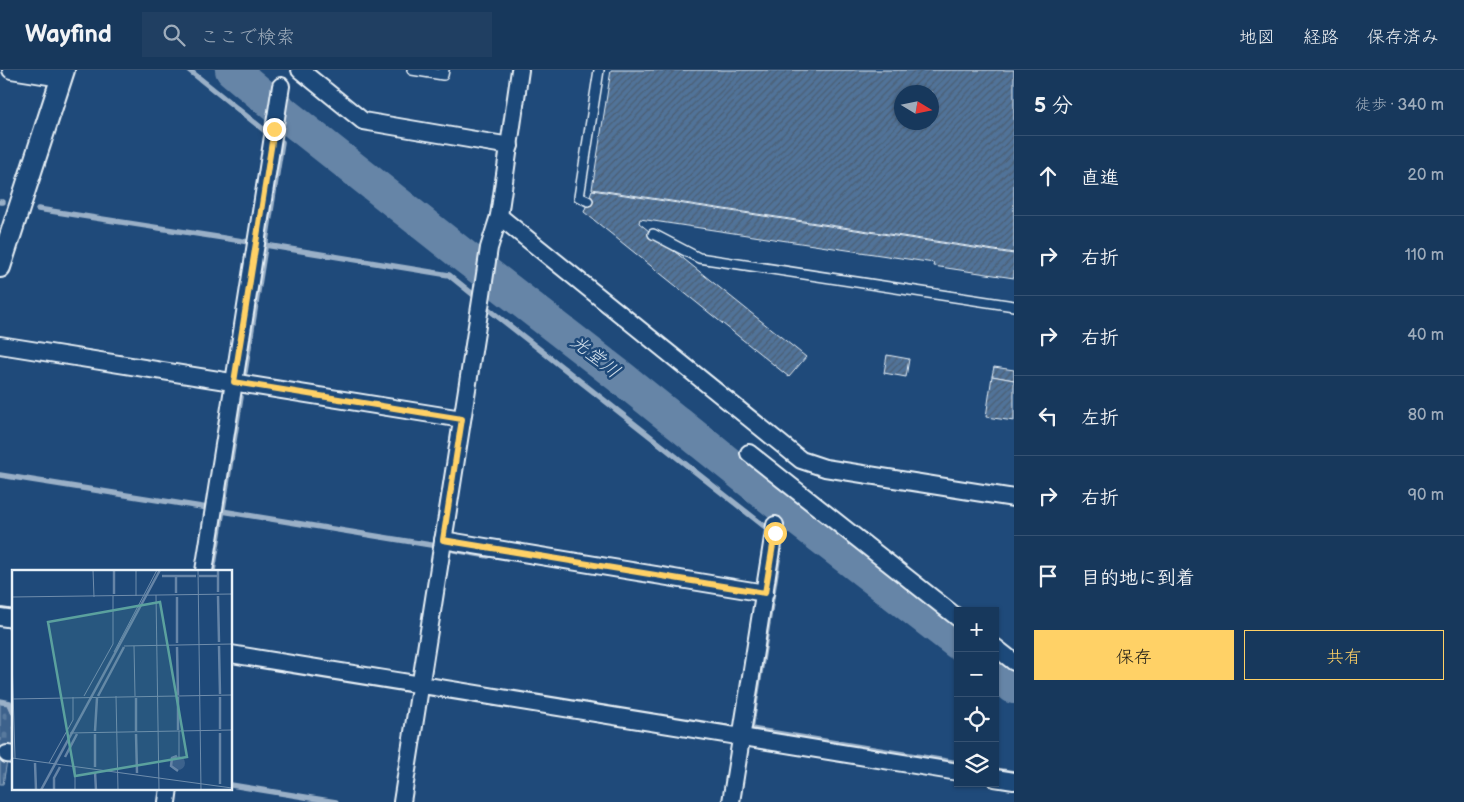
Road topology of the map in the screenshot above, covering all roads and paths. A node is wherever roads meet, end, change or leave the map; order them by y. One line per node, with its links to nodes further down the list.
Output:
1 (11, 70): 7 (street)
2 (300, 70): 9 (street)
3 (412, 70): 4 (lane)
4 (444, 70)
5 (520, 70): 9 (street)
6 (599, 70): 10 (lane)
7 (62, 74): 13 (street)
8 (281, 86): 16 (street)
9 (510, 146): 11 (street)
10 (588, 202)
11 (499, 216): 17 (street); 19 (street)
12 (653, 234): 14 (lane)
13 (0, 267)
14 (1014, 306)
15 (0, 346): 16 (street)
16 (234, 382): 17 (street); 22 (street)
17 (462, 419): 21 (street)
18 (748, 454): 24 (street)
19 (1014, 498)
20 (775, 525): 23 (street)
21 (443, 540): 23 (street); 28 (street)
22 (204, 570)
23 (765, 593): 29 (street)
24 (954, 615)
25 (999, 650): 27 (street)
26 (232, 654): 28 (street)
27 (1014, 662)
28 (420, 684): 29 (street); 33 (street)
29 (742, 737): 30 (street); 34 (street)
30 (954, 771)
31 (999, 779): 32 (street)
32 (1014, 781)
33 (402, 802)
34 (732, 802)

